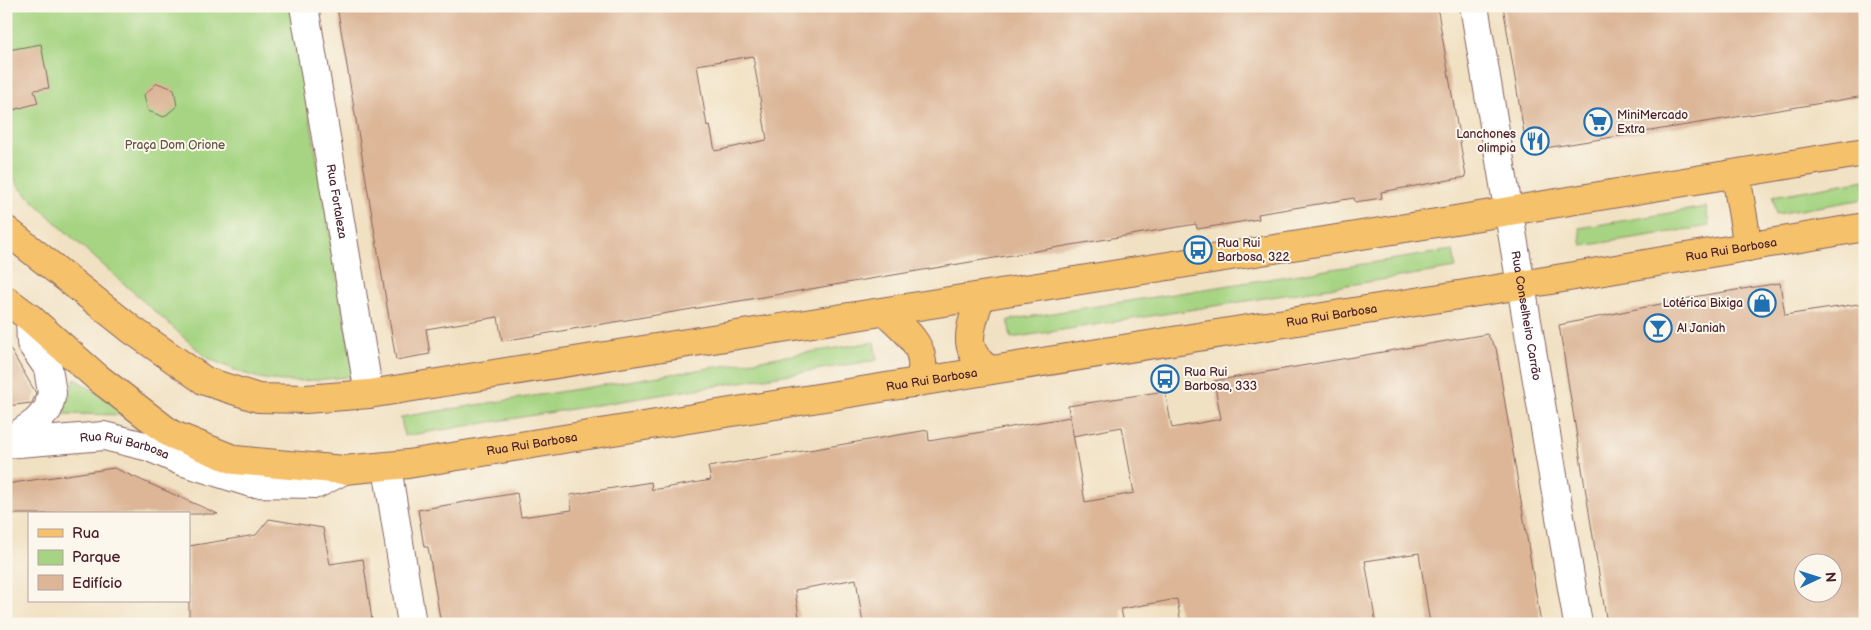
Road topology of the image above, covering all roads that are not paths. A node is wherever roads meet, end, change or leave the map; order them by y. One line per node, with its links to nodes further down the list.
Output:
1 (304, 6): 17 (street, Rua Fortaleza)
2 (1474, 6): 6 (street, Rua Conselheiro Carrão)
3 (1865, 152): 4 (main road)
4 (1736, 174): 6 (main road); 9 (main road)
5 (6, 207): 8 (main road)
6 (1509, 212): 10 (street, Rua Conselheiro Carrão); 11 (main road)
7 (1865, 227): 9 (main road, Rua Rui Barbosa)
8 (14, 236): 17 (main road)
9 (1748, 248): 10 (main road, Rua Rui Barbosa)
10 (1521, 284): 15 (main road, Rua Rui Barbosa); 22 (street, Rua Conselheiro Carrão)
11 (980, 297): 13 (main road); 15 (main road)
12 (6, 300): 14 (main road)
13 (886, 312): 16 (main road); 17 (main road)
14 (30, 318): 18 (street); 20 (main road)
15 (990, 370): 16 (main road, Rua Rui Barbosa)
16 (915, 382): 19 (main road, Rua Rui Barbosa)
17 (369, 394)
18 (6, 444): 20 (street, Rua Rui Barbosa)
19 (387, 467): 20 (main road, Rua Rui Barbosa); 21 (street)
20 (344, 470)
21 (412, 624)
22 (1578, 624)

